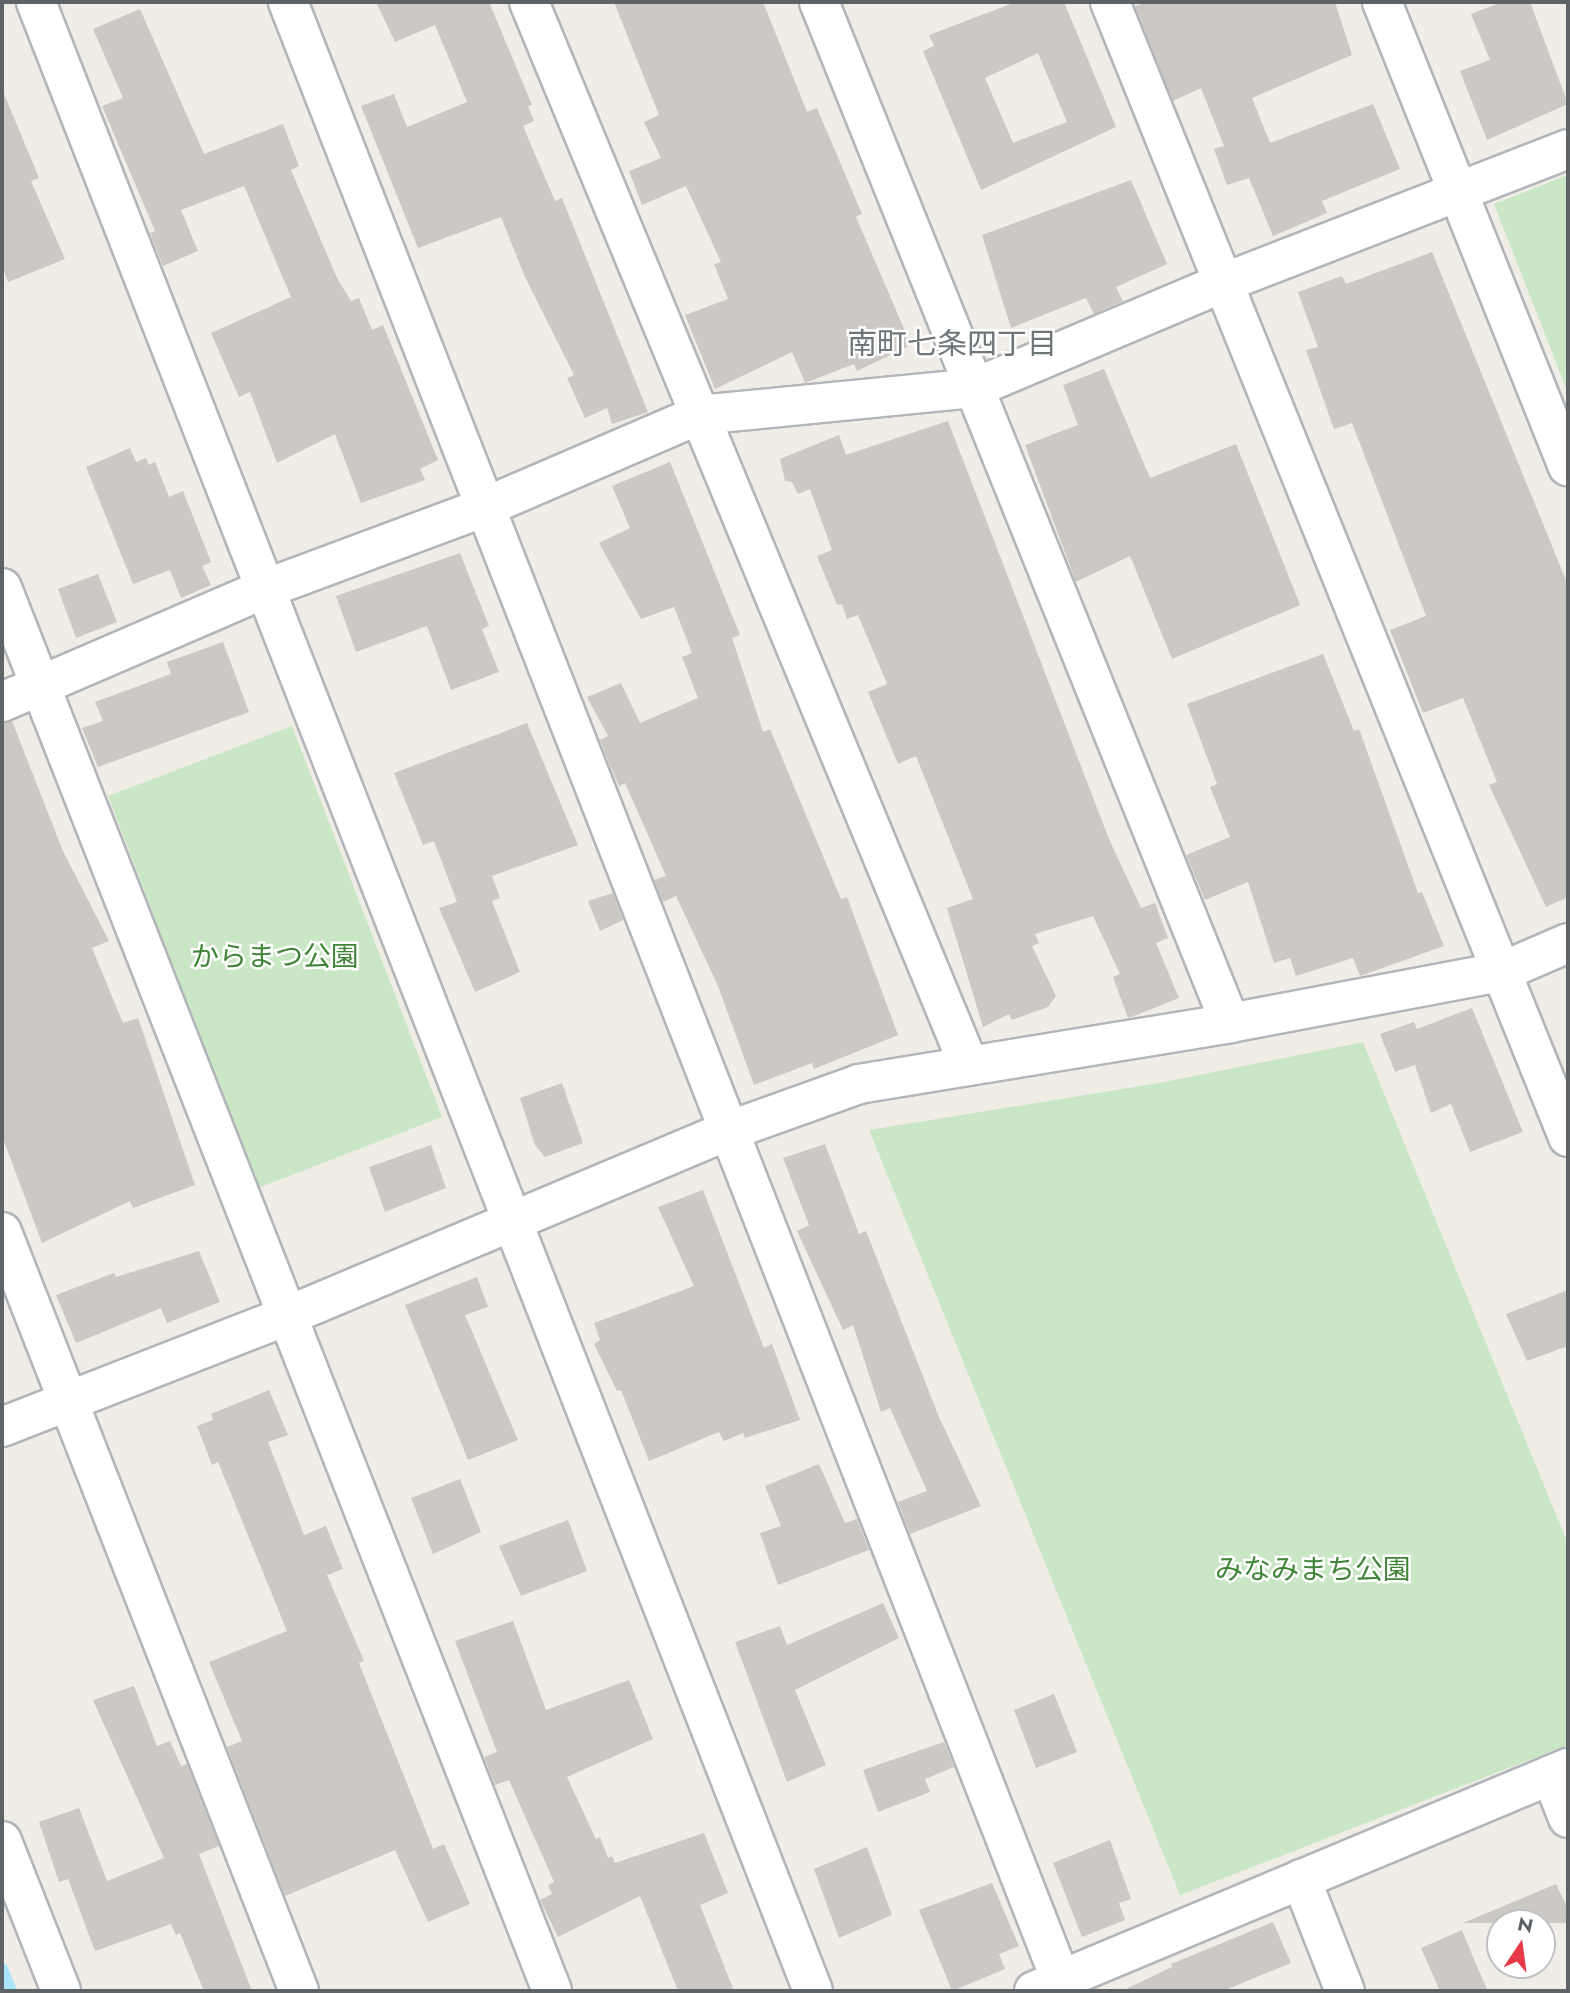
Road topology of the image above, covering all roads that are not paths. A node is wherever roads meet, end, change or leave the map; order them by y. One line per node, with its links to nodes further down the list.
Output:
1 (36, 2): 15 (street)
2 (288, 2): 13 (street)
3 (529, 2): 11 (street)
4 (819, 2): 10 (street)
5 (1110, 2): 9 (street)
6 (1382, 2): 8 (street)
7 (1568, 149): 8 (street)
8 (1458, 194): 9 (street); 12 (street)
9 (1223, 283): 10 (street); 19 (street)
10 (974, 388): 11 (street); 20 (street)
11 (699, 415): 13 (street); 21 (street)
12 (1568, 466)
13 (485, 507): 15 (street); 22 (street)
14 (2, 588): 16 (street)
15 (262, 590): 16 (street); 24 (street)
16 (40, 686): 17 (street); 26 (street)
17 (2, 702)
18 (1568, 943): 19 (street)
19 (1501, 972): 20 (street); 23 (street)
20 (1230, 1023): 21 (street)
21 (969, 1066): 22 (street)
22 (728, 1131): 24 (street); 33 (street)
23 (1568, 1137)
24 (511, 1222): 26 (street); 37 (street)
25 (2, 1231): 27 (street)
26 (287, 1316): 27 (street); 36 (street)
27 (68, 1402): 28 (street); 35 (street)
28 (2, 1427)
29 (1560, 1771): 30 (street); 32 (street)
30 (1568, 1818)
31 (2, 1842): 34 (street)
32 (1301, 1880): 33 (street); 38 (street)
33 (1053, 1988)
34 (61, 1991)
35 (299, 1991)
36 (552, 1991)
37 (813, 1991)
38 (1345, 1991)

